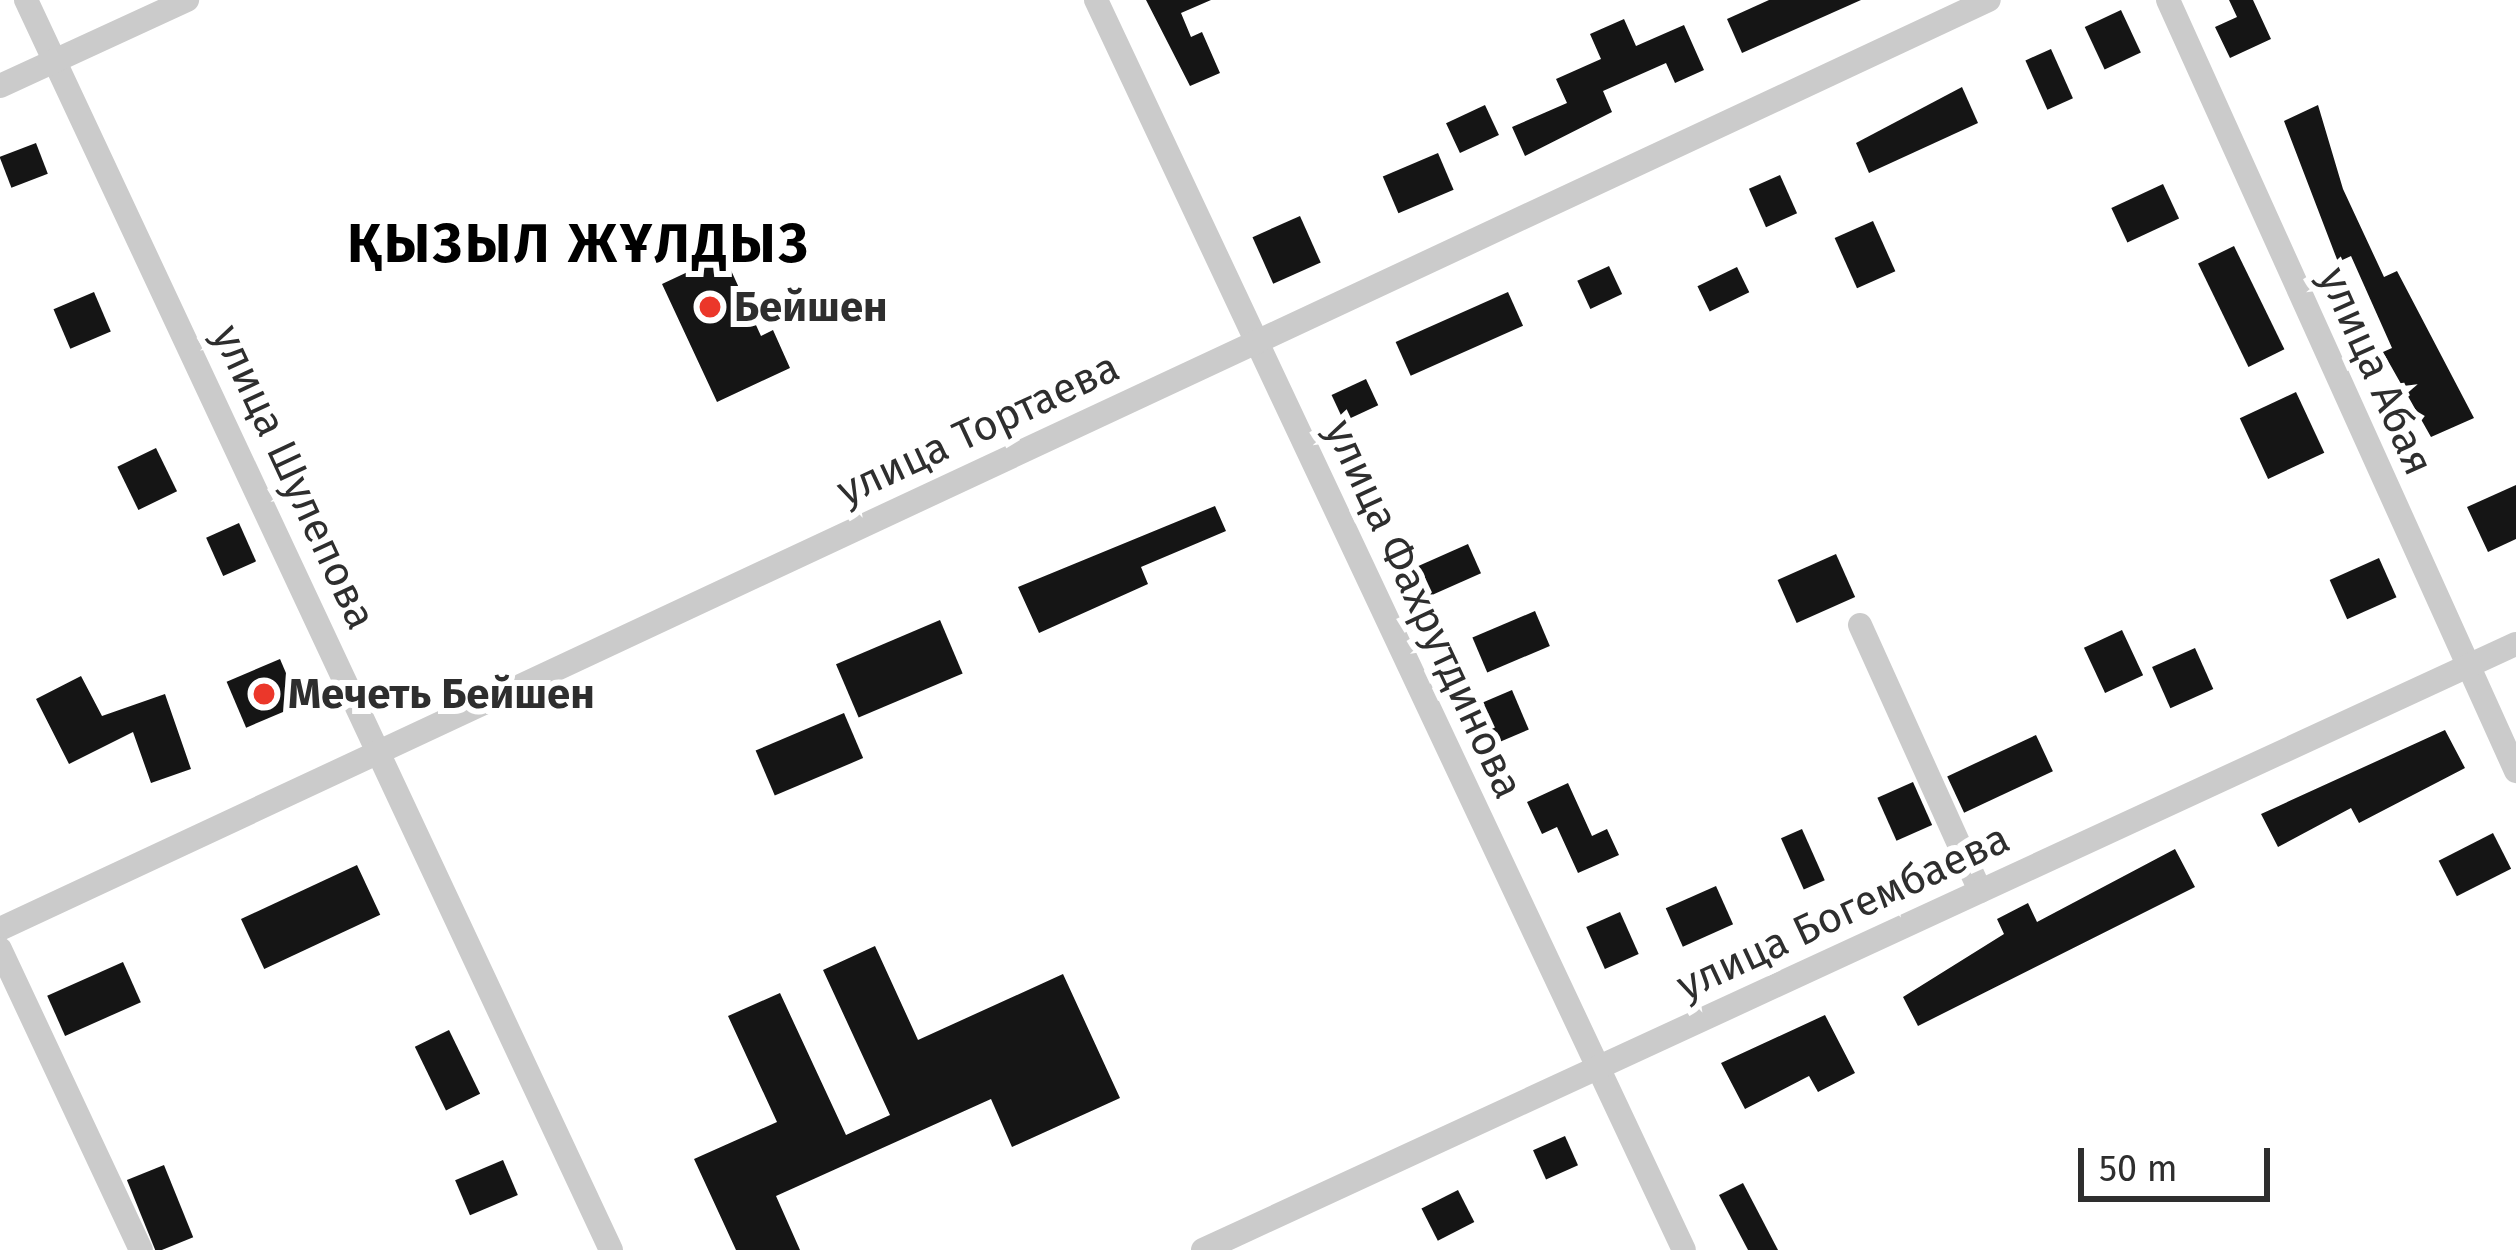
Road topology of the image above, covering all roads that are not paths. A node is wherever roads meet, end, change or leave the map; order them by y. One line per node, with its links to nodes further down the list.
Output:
1 (26, 0): 6 (street, улица Шулепова)
2 (188, 0): 6 (street)
3 (1096, 0): 8 (street, улица Фахрутдинова)
4 (1990, 0): 8 (street, улица Тортаева)
5 (2168, 0): 11 (street, улица Абая)
6 (54, 61): 7 (street); 12 (street, улица Шулепова)
7 (0, 86)
8 (1256, 342): 12 (street, улица Тортаева); 17 (street, улица Фахрутдинова)
9 (1860, 625): 14 (street)
10 (2516, 644): 11 (street, улица Богембаева)
11 (2465, 668): 13 (street, улица Абая); 14 (street, улица Богембаева)
12 (381, 751): 15 (street, улица Тортаева); 19 (street, улица Шулепова)
13 (2516, 771)
14 (1980, 891): 17 (street, улица Богембаева)
15 (0, 929)
16 (0, 949): 18 (street)
17 (1597, 1068): 20 (street, улица Богембаева); 21 (street, улица Фахрутдинова)
18 (141, 1250)
19 (611, 1250)
20 (1203, 1250)
21 (1684, 1250)

